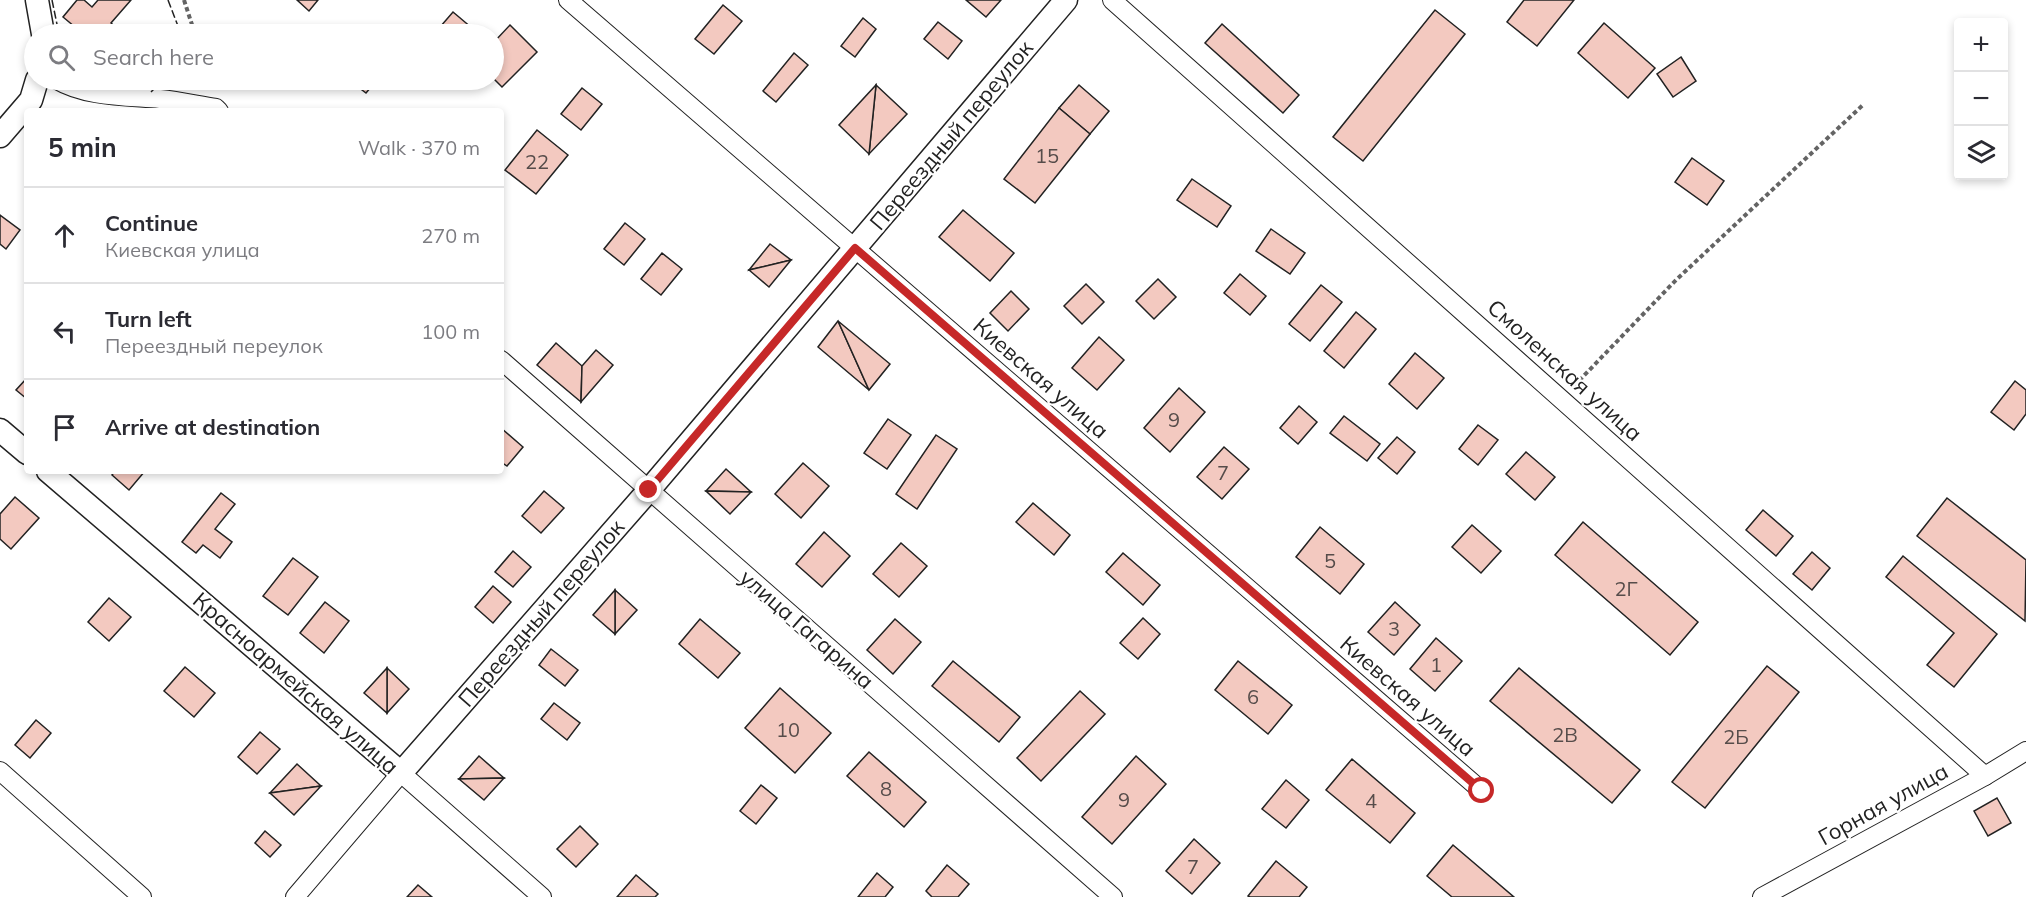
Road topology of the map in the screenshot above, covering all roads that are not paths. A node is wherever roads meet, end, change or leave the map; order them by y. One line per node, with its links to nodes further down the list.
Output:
1 (37, 0): 5 (street)
2 (568, 0): 10 (street, Киевская улица)
3 (1066, 0): 10 (street, Переездный переулок)
4 (1112, 0): 19 (street, Смоленская улица)
5 (41, 24)
6 (34, 90): 9 (street)
7 (83, 90): 8 (street)
8 (216, 108)
9 (0, 136)
10 (855, 248): 15 (street, Переездный переулок); 20 (street, Киевская улица)
11 (504, 363): 15 (street, улица Гагарина)
12 (0, 430): 13 (street)
13 (24, 450)
14 (52, 474): 18 (street, Красноармейская улица)
15 (649, 490): 18 (street, Переездный переулок); 24 (street, улица Гагарина)
16 (2026, 751): 19 (street, Горная улица)
17 (0, 771): 21 (street)
18 (401, 773): 22 (street, Переездный переулок); 23 (street, Красноармейская улица)
19 (1985, 776): 25 (street, Горная улица)
20 (1482, 791)
21 (142, 897)
22 (295, 897)
23 (542, 897)
24 (1113, 897)
25 (1762, 897)

